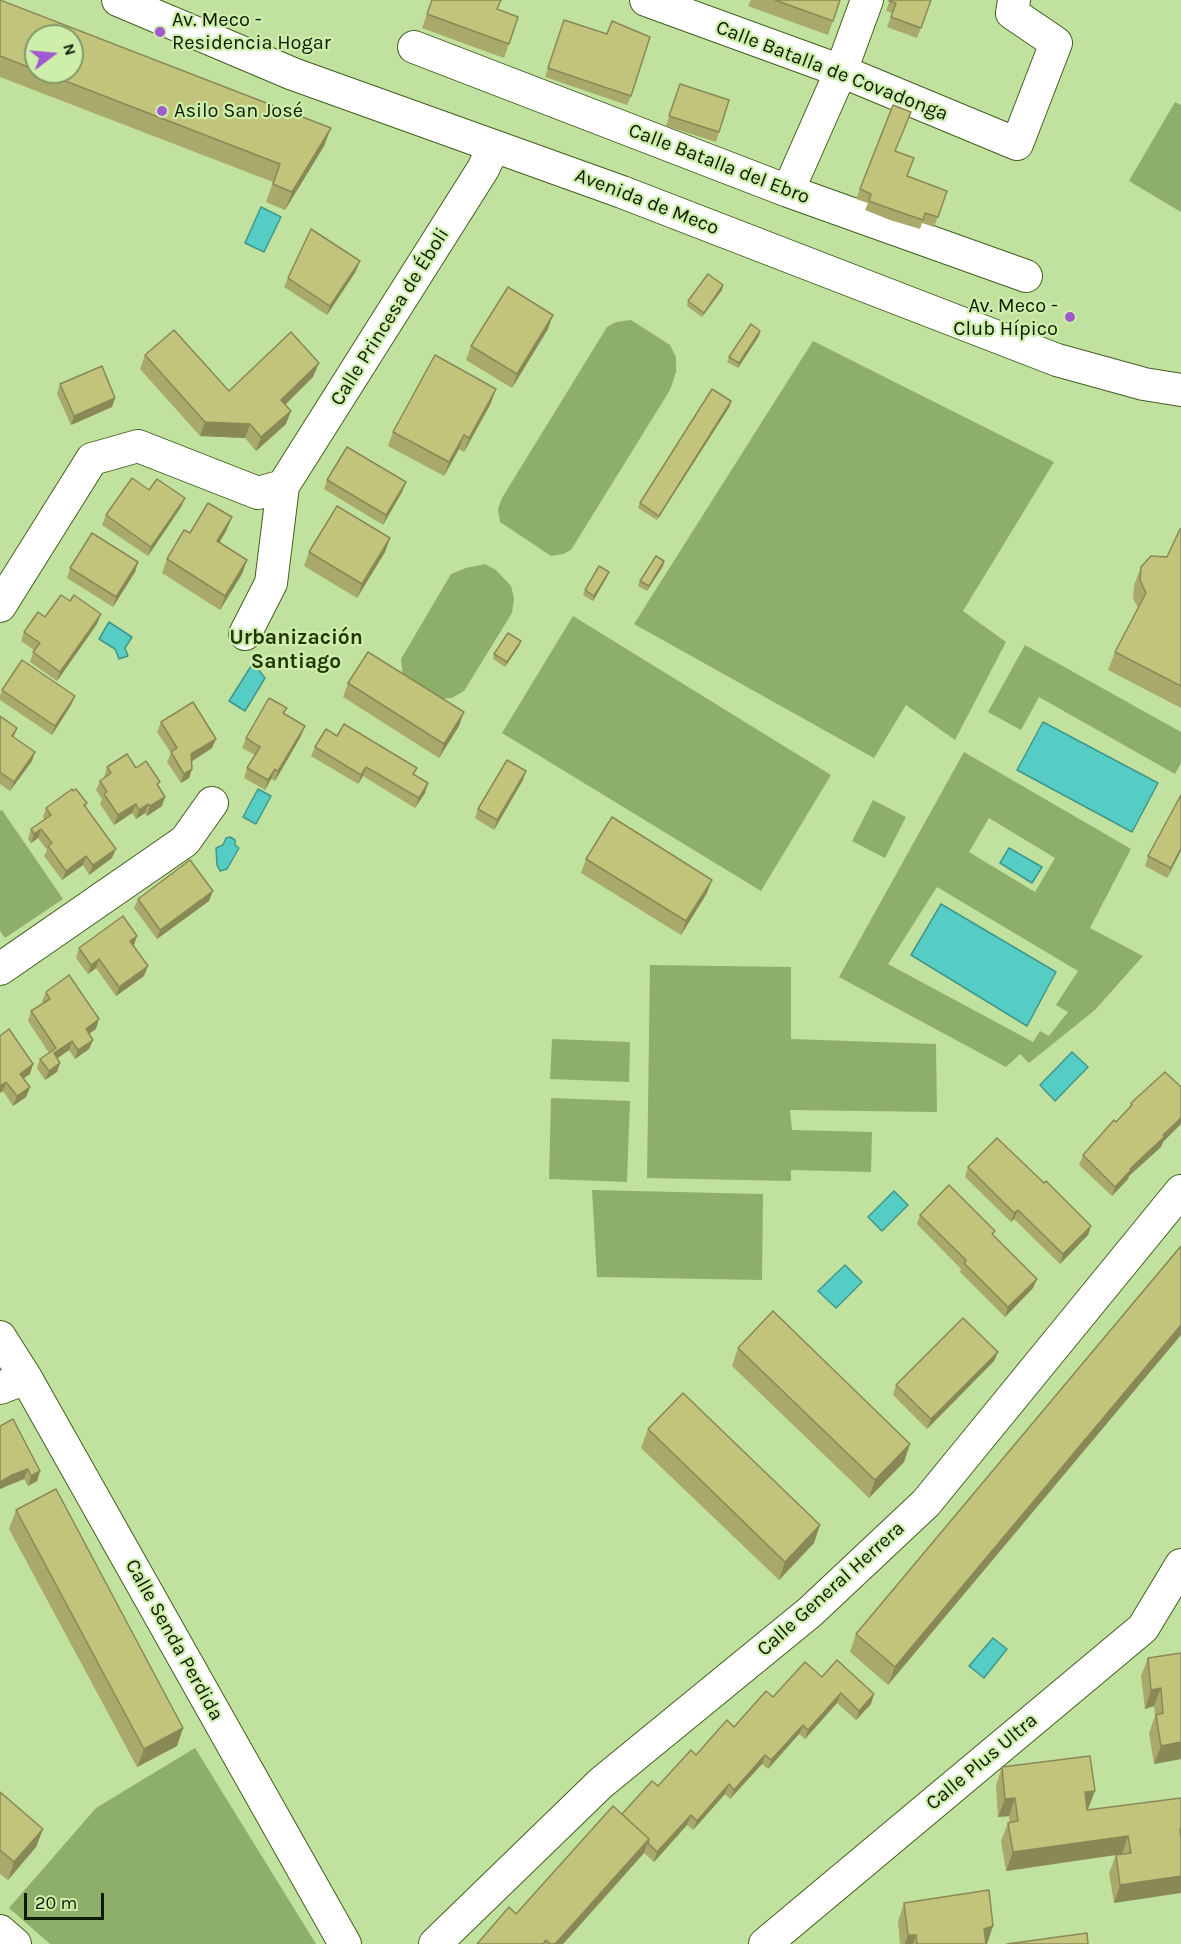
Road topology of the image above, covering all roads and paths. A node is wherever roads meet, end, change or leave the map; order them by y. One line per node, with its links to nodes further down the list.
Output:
1 (118, 0): 7 (street, Avenida de Meco)
2 (646, 0): 6 (street, Calle Batalla de Covadonga)
3 (867, 0): 6 (street)
4 (1014, 0): 6 (street, Calle Batalla de Covadonga)
5 (414, 47): 8 (street, Calle Batalla del Ebro)
6 (841, 71): 8 (street)
7 (494, 146): 10 (street, Avenida de Meco); 11 (street, Calle Princesa de Éboli)
8 (788, 191): 9 (street, Calle Batalla del Ebro)
9 (1026, 276)
10 (1181, 390)
11 (284, 486): 12 (street); 13 (street, Calle Princesa de Éboli)
12 (0, 606)
13 (245, 634)
14 (212, 802): 15 (street)
15 (0, 969)
16 (1181, 1191): 23 (street, Calle General Herrera)
17 (0, 1337): 18 (street, Calle Senda Perdida)
18 (13, 1383): 22 (street, Calle Senda Perdida)
19 (1181, 1565): 24 (street, Calle Plus Ultra)
20 (0, 1931): 21 (street)
21 (15, 1944)
22 (345, 1944)
23 (435, 1944)
24 (765, 1944)

